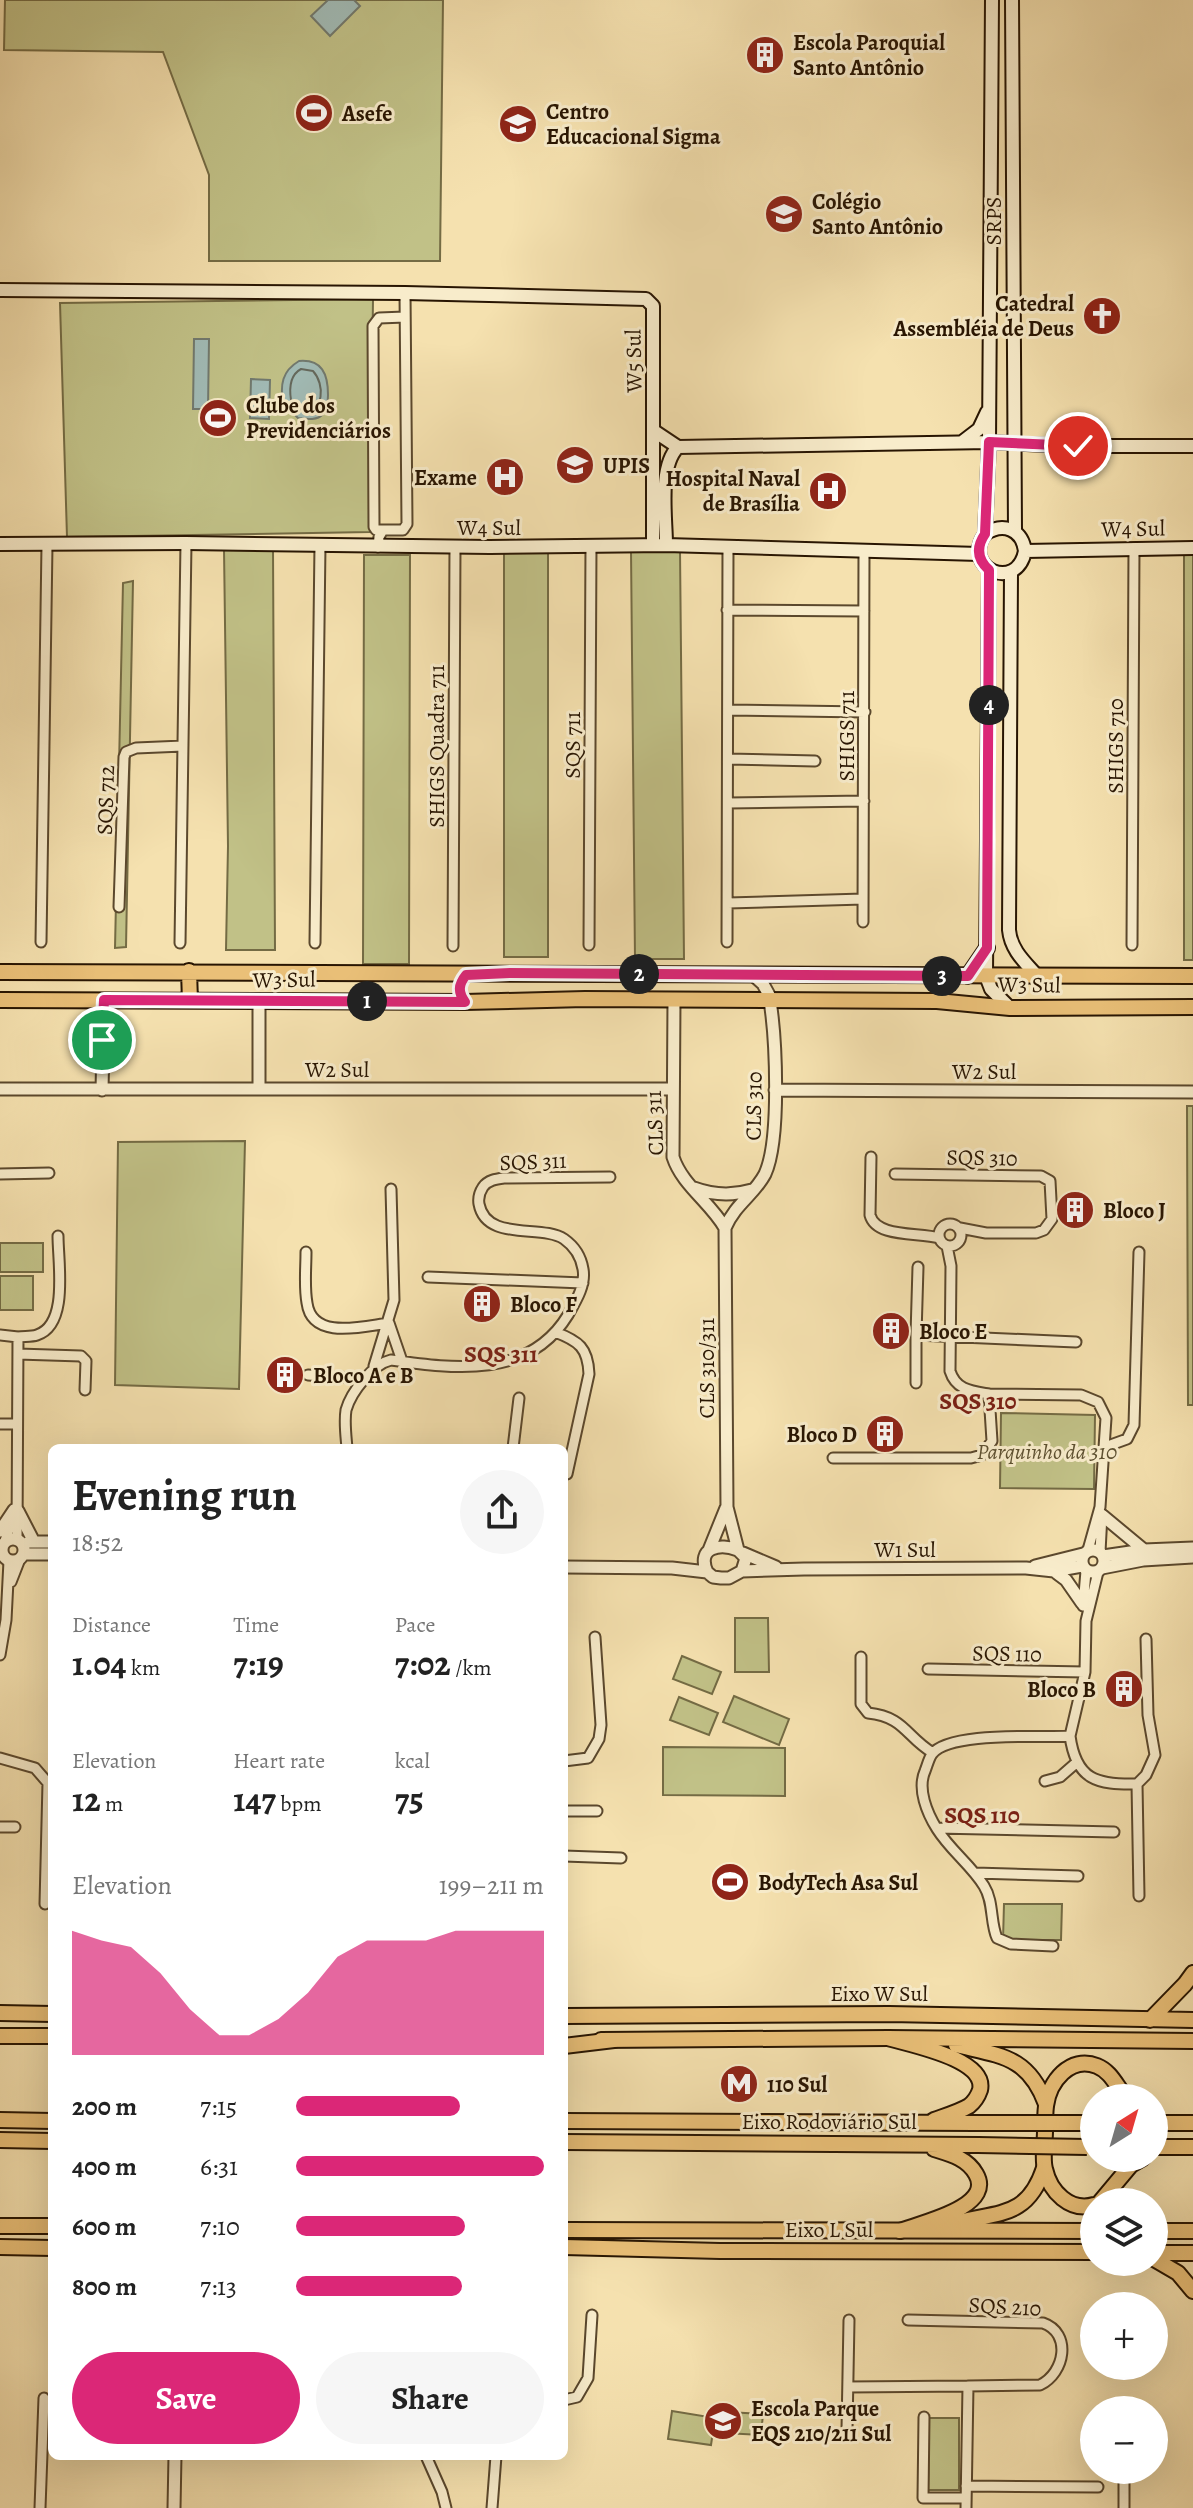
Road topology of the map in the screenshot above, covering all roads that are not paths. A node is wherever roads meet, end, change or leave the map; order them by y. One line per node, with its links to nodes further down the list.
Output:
1 (992, 0): 6 (main road, SRPS)
2 (1012, 0): 10 (main road, SRPS)
3 (0, 287): 4 (main road, W5 Sul)
4 (405, 293): 5 (street); 7 (main road, W5 Sul)
5 (405, 317): 13 (street); 13 (street)
6 (989, 409): 8 (main road); 9 (main road, SRPS)
7 (654, 431): 12 (main road); 21 (main road, W5 Sul)
8 (962, 442): 9 (main road); 12 (main road)
9 (989, 442): 10 (main road); 15 (main road, SRPS)
10 (1015, 442): 11 (main road); 14 (main road, SRPS)
11 (1193, 446)
12 (678, 447): 21 (main road)
13 (383, 530): 23 (street)
14 (1015, 531): 15 (main road); 28 (main road)
15 (985, 534): 29 (main road)
16 (186, 543): 18 (main road, W4 Sul); 19 (main road, W4 Sul); 40 (street)
17 (0, 544): 18 (main road, W4 Sul)
18 (47, 545): 51 (street)
19 (320, 545): 23 (main road, W4 Sul); 54 (street)
20 (591, 545): 21 (main road, W4 Sul); 24 (main road, W4 Sul); 55 (street, SQS 711)
21 (659, 545): 22 (main road, W4 Sul)
22 (728, 546): 27 (main road, W4 Sul); 32 (street)
23 (378, 547): 24 (main road, W4 Sul)
24 (455, 547): 57 (street, SHIGS Quadra 711)
25 (1134, 548): 26 (main road, W4 Sul); 28 (main road, W4 Sul); 56 (street, SHIGS 710)
26 (1193, 548)
27 (864, 551): 29 (main road, W4 Sul); 33 (street, SHIGS 711)
28 (1025, 551): 31 (main road)
29 (979, 554): 30 (main road)
30 (989, 570): 31 (main road); 34 (main road)
31 (1011, 572): 35 (main road)
32 (727, 610): 33 (street); 36 (street)
33 (864, 611): 37 (street, SHIGS 711)
34 (989, 661): 35 (main road); 38 (main road)
35 (1011, 662): 39 (main road)
36 (729, 710): 37 (street); 41 (street)
37 (865, 712): 43 (street, SHIGS 711)
38 (988, 742): 39 (main road); 45 (main road)
39 (1009, 744): 46 (main road)
40 (183, 746): 49 (street, SQS 712); 53 (street)
41 (728, 759): 42 (street); 44 (street)
42 (815, 761)
43 (864, 801): 44 (street); 47 (street, SHIGS 711)
44 (728, 803): 48 (street)
45 (988, 830): 46 (main road); 58 (main road)
46 (1009, 831): 68 (main road)
47 (863, 899): 48 (street); 50 (street, SHIGS 711)
48 (728, 903): 52 (street)
49 (119, 907)
50 (863, 922)
51 (41, 942)
52 (727, 942)
53 (180, 943)
54 (315, 943)
55 (589, 945)
56 (1132, 945)
57 (453, 946)
58 (987, 948): 65 (main road); 66 (main road)
59 (173, 971): 60 (main road, W3 Sul); 61 (main road, W3 Sul); 72 (main road)
60 (189, 971): 62 (main road, W3 Sul); 72 (main road)
61 (0, 972)
62 (440, 975): 63 (main road, W3 Sul); 75 (main road)
63 (466, 975): 64 (main road, W3 Sul); 76 (main road)
64 (753, 975): 65 (main road, W3 Sul); 74 (street, CLS 310)
65 (968, 976): 66 (main road, W3 Sul)
66 (986, 976): 68 (main road, W3 Sul); 78 (main road)
67 (1193, 976): 68 (main road, W3 Sul)
68 (1039, 978)
69 (0, 1000): 70 (main road, W3 Sul)
70 (104, 1000): 72 (main road, W3 Sul); 82 (street)
71 (674, 1000): 74 (main road, W3 Sul); 76 (main road, W3 Sul); 81 (street, CLS 311)
72 (182, 1001): 73 (main road, W3 Sul)
73 (259, 1001): 75 (main road, W3 Sul); 80 (street)
74 (770, 1001): 78 (main road, W3 Sul); 83 (street, CLS 310)
75 (440, 1002): 76 (main road, W3 Sul)
76 (465, 1002)
77 (1193, 1007): 78 (main road, W3 Sul)
78 (1010, 1008)
79 (0, 1089): 82 (street, W2 Sul)
80 (259, 1089): 81 (street, W2 Sul); 82 (street, W2 Sul)
81 (673, 1089): 90 (street, CLS 311)
82 (102, 1090)
83 (775, 1090): 84 (street, W2 Sul); 92 (street, CLS 310)
84 (1193, 1092)
85 (871, 1157): 95 (street, SQS 310)
86 (49, 1173): 87 (street)
87 (0, 1174)
88 (895, 1174): 95 (street, SQS 310)
89 (610, 1177): 100 (street, SQS 311)
90 (690, 1186): 92 (street); 93 (street, CLS 311)
91 (391, 1189): 101 (street)
92 (753, 1190): 93 (street, CLS 310)
93 (725, 1228): 125 (street, CLS 310/311)
94 (58, 1236): 106 (street)
95 (951, 1237): 105 (street)
96 (306, 1252): 101 (street)
97 (1139, 1252): 121 (street)
98 (918, 1267): 104 (street)
99 (428, 1277): 100 (street)
100 (583, 1283): 102 (street)
101 (389, 1323): 109 (street); 110 (street)
102 (555, 1332): 109 (street); 123 (street)
103 (0, 1335): 106 (street)
104 (916, 1335): 105 (street); 113 (street)
105 (950, 1336): 107 (street); 115 (street)
106 (18, 1337): 108 (street)
107 (1076, 1342)
108 (18, 1354): 114 (street); 118 (street)
109 (402, 1361): 110 (street)
110 (374, 1367): 112 (street)
111 (308, 1375): 112 (street)
112 (366, 1379): 119 (street)
113 (916, 1383)
114 (85, 1390)
115 (989, 1394): 121 (street); 122 (street)
116 (519, 1398): 120 (street)
117 (0, 1424): 118 (street)
118 (17, 1424): 124 (street)
119 (347, 1444)
120 (513, 1444)
121 (1105, 1447): 126 (street)
122 (833, 1458)
123 (568, 1469)
124 (16, 1507): 128 (street); 128 (street)
125 (727, 1507): 131 (street, CLS 310/311); 133 (street, CLS 310/311)
126 (1101, 1512): 130 (street); 135 (street)
127 (48, 1543): 128 (street)
128 (11, 1548): 132 (street); 147 (street)
129 (1193, 1548): 130 (street, W1 Sul)
130 (1144, 1550): 135 (street, W1 Sul)
131 (740, 1551): 133 (street); 139 (street, W1 Sul); 140 (street)
132 (48, 1553)
133 (707, 1553): 137 (street); 142 (street)
134 (1193, 1557): 135 (street, W1 Sul)
135 (1093, 1561): 138 (street, W1 Sul); 141 (street, W1 Sul); 143 (street); 144 (street)
136 (568, 1567): 137 (street)
137 (672, 1568): 142 (street)
138 (1026, 1568): 139 (street, W1 Sul); 141 (street, W1 Sul)
139 (784, 1569): 140 (street, W1 Sul)
140 (742, 1571): 142 (street)
141 (1054, 1571): 143 (street)
142 (707, 1572)
143 (1082, 1603): 144 (street)
144 (1086, 1621): 150 (street)
145 (595, 1637): 154 (street)
146 (1146, 1639): 157 (street)
147 (0, 1655)
148 (861, 1657): 152 (street)
149 (928, 1669): 150 (street, SQS 110)
150 (1085, 1672): 151 (street)
151 (1070, 1736): 152 (street); 155 (street)
152 (933, 1753): 162 (street)
153 (0, 1758): 169 (street)
154 (568, 1760)
155 (1076, 1763): 156 (street); 157 (street)
156 (1045, 1781)
157 (1137, 1784): 168 (street)
158 (568, 1811): 159 (street)
159 (597, 1811)
160 (0, 1827): 161 (street)
161 (15, 1827)
162 (937, 1828): 163 (street); 166 (street)
163 (1114, 1832)
164 (568, 1856): 165 (street)
165 (621, 1858)
166 (975, 1873): 167 (street); 170 (street)
167 (1078, 1876)
168 (1139, 1896)
169 (45, 1904)
170 (1053, 1946)
171 (1193, 1973): 175 (main road)
172 (0, 2013): 173 (main road)
173 (48, 2014)
174 (568, 2016): 175 (main road, Eixo W Sul)
175 (1150, 2020): 176 (main road, Eixo W Sul)
176 (1193, 2020)
177 (0, 2036): 178 (main road)
178 (48, 2036)
179 (888, 2038): 181 (main road, Eixo W Sul); 182 (main road, Eixo W Sul); 190 (main road)
180 (568, 2039): 182 (main road, Eixo W Sul)
181 (933, 2039): 183 (main road, Eixo W Sul); 186 (main road)
182 (614, 2040): 184 (main road)
183 (1193, 2041)
184 (568, 2046)
185 (1116, 2084): 186 (main road)
186 (1046, 2104): 199 (main road)
187 (0, 2120): 188 (main road)
188 (48, 2121)
189 (568, 2121): 190 (main road, Eixo Rodoviário Sul)
190 (927, 2123): 191 (main road, Eixo Rodoviário Sul, bridge)
191 (1080, 2123)
192 (0, 2140): 193 (main road)
193 (48, 2141)
194 (568, 2142): 195 (main road, Eixo Rodoviário Sul)
195 (918, 2144): 196 (main road, Eixo Rodoviário Sul, bridge); 206 (main road)
196 (1080, 2147)
197 (1168, 2147): 198 (main road)
198 (1193, 2147)
199 (1044, 2168): 202 (main road); 207 (main road)
200 (1125, 2172): 201 (main road)
201 (1112, 2188)
202 (1080, 2206)
203 (0, 2226): 204 (main road)
204 (48, 2226)
205 (568, 2230): 206 (main road, Eixo L Sul)
206 (900, 2231): 207 (main road, Eixo L Sul)
207 (932, 2231): 208 (main road, Eixo L Sul)
208 (1080, 2231)
209 (1168, 2231): 210 (main road)
210 (1193, 2231)
211 (0, 2247): 213 (main road)
212 (568, 2247): 214 (main road, Eixo L Sul)
213 (48, 2248)
214 (1080, 2252)
215 (1168, 2253): 216 (main road)
216 (1193, 2253)
217 (1168, 2267): 218 (main road)
218 (1193, 2291)
219 (592, 2315): 225 (street)
220 (849, 2320): 223 (street)
221 (908, 2320): 222 (street, SQS 210)
222 (968, 2386): 223 (street, SQS 210); 232 (street)
223 (848, 2387): 227 (street)
224 (44, 2398): 236 (street)
225 (568, 2399)
226 (924, 2417): 234 (street)
227 (847, 2429)
228 (175, 2460): 237 (street)
229 (428, 2460): 238 (street)
230 (496, 2460): 239 (street)
231 (1124, 2484): 240 (street)
232 (966, 2486): 233 (street); 235 (street)
233 (1098, 2487)
234 (923, 2503): 235 (street)
235 (966, 2503)
236 (40, 2508)
237 (174, 2508)
238 (446, 2508)
239 (492, 2508)
240 (1124, 2508)

